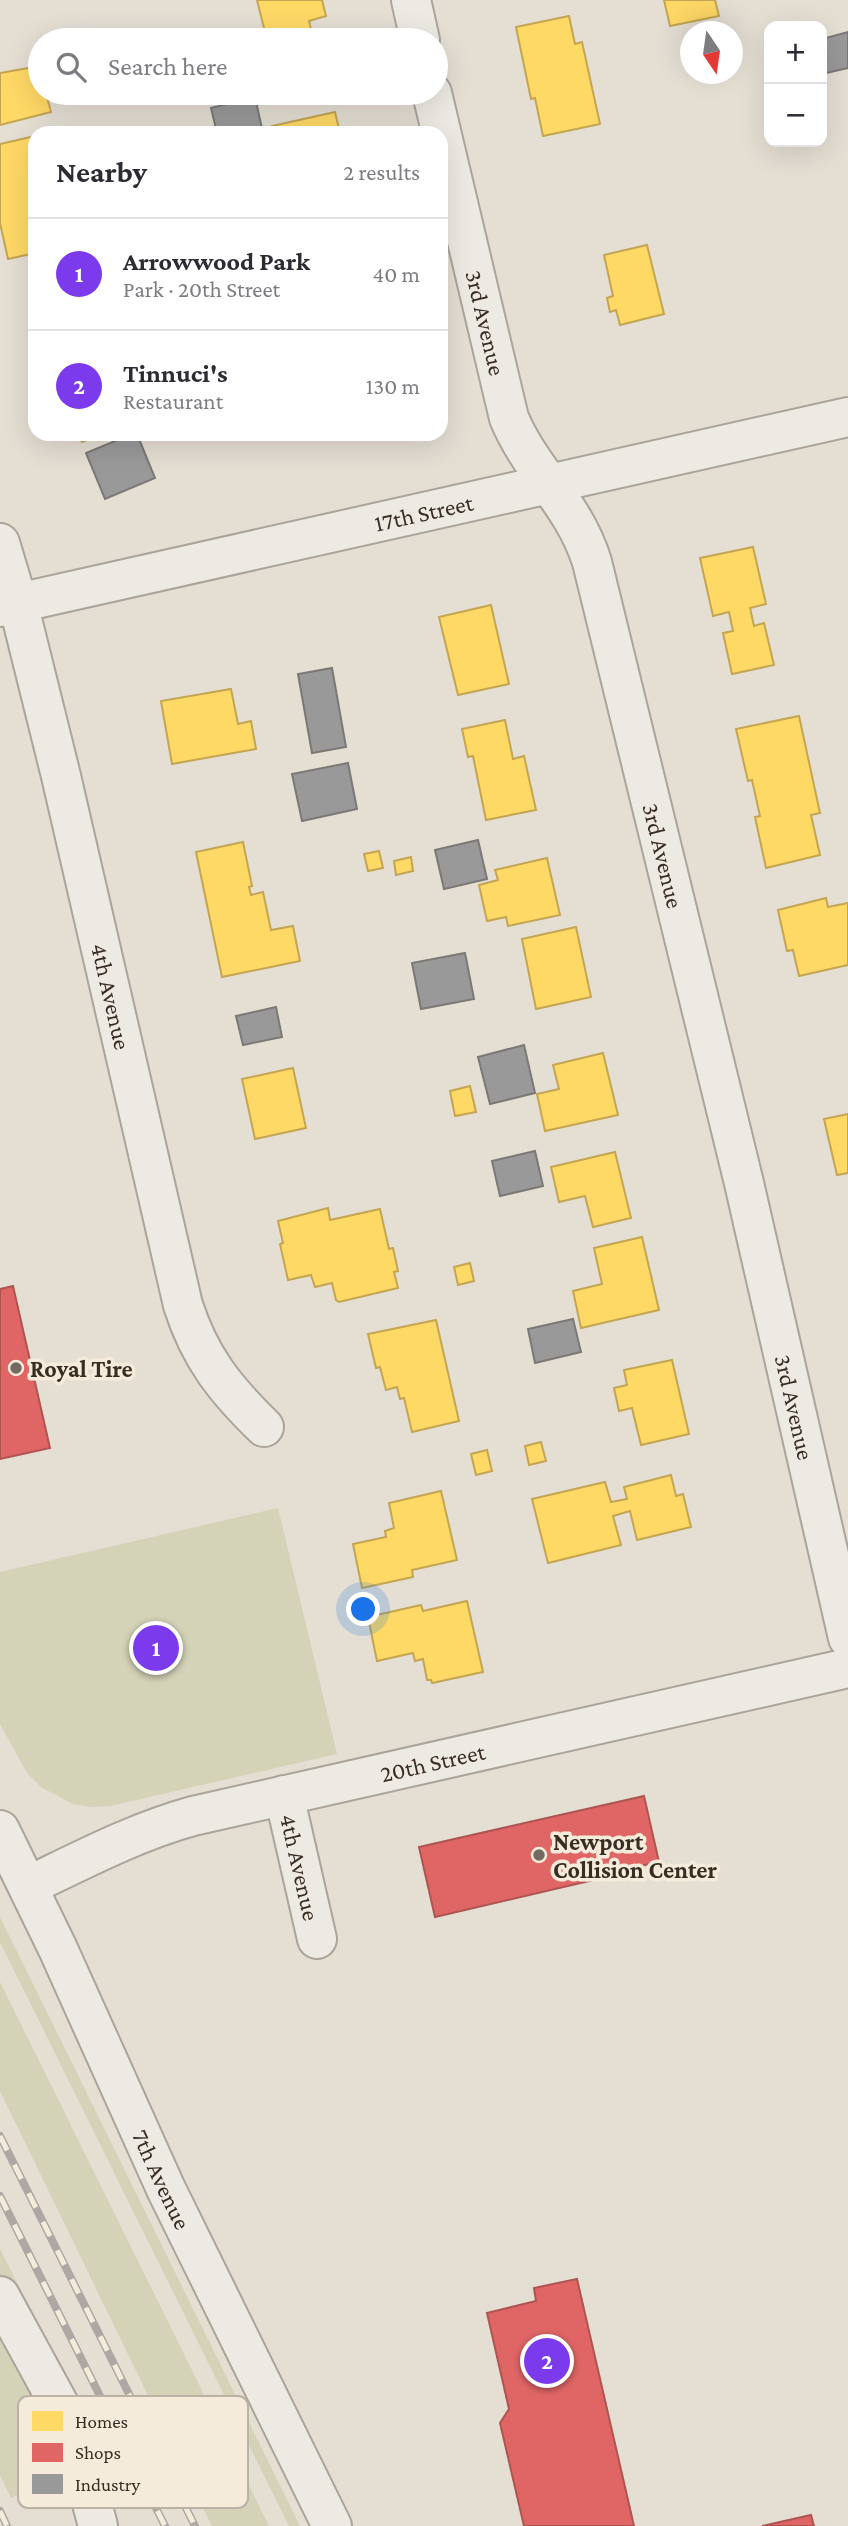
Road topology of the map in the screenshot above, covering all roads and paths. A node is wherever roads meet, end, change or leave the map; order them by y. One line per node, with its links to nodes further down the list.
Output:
1 (411, 0): 2 (street)
2 (417, 28)
3 (435, 105): 4 (street, 3rd Avenue)
4 (440, 126)
5 (448, 161): 7 (street, 3rd Avenue)
6 (848, 416): 7 (street, 17th Street)
7 (551, 484): 9 (street, 17th Street); 11 (street, 3rd Avenue)
8 (0, 544): 9 (street, 4th Avenue)
9 (9, 605): 10 (street, 4th Avenue)
10 (264, 1427)
11 (848, 1638)
12 (848, 1668): 13 (street, 20th Street)
13 (284, 1795): 15 (street, 20th Street); 16 (street, 4th Avenue)
14 (0, 1830): 15 (street, 7th Avenue)
15 (28, 1886): 21 (street, 7th Avenue)
16 (317, 1939)
17 (0, 2296): 18 (street)
18 (55, 2396)
19 (93, 2508): 20 (street)
20 (97, 2526)
21 (332, 2526)

